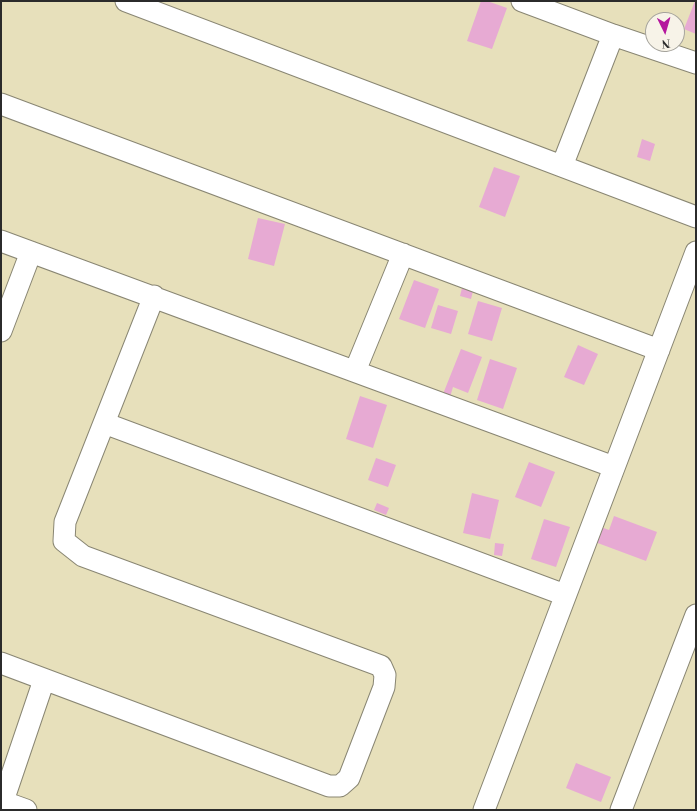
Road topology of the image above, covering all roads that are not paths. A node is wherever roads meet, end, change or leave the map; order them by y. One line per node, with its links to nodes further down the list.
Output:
1 (126, 1): 6 (street)
2 (522, 1): 3 (street)
3 (613, 35): 4 (street); 6 (street)
4 (696, 63)
5 (1, 104): 11 (street)
6 (562, 166): 7 (street)
7 (696, 217)
8 (1, 241): 9 (street)
9 (31, 252): 12 (street); 13 (street)
10 (696, 252): 14 (street)
11 (403, 254): 14 (street); 15 (street)
12 (154, 296): 15 (street); 16 (street)
13 (1, 331)
14 (659, 350): 17 (street)
15 (355, 371): 17 (street)
16 (104, 423): 18 (street); 21 (street)
17 (614, 467): 18 (street)
18 (565, 595): 24 (street)
19 (696, 615): 25 (street)
20 (1, 663): 21 (street)
21 (44, 680): 22 (street)
22 (2, 801): 23 (street)
23 (26, 810)
24 (484, 810)
25 (621, 810)

